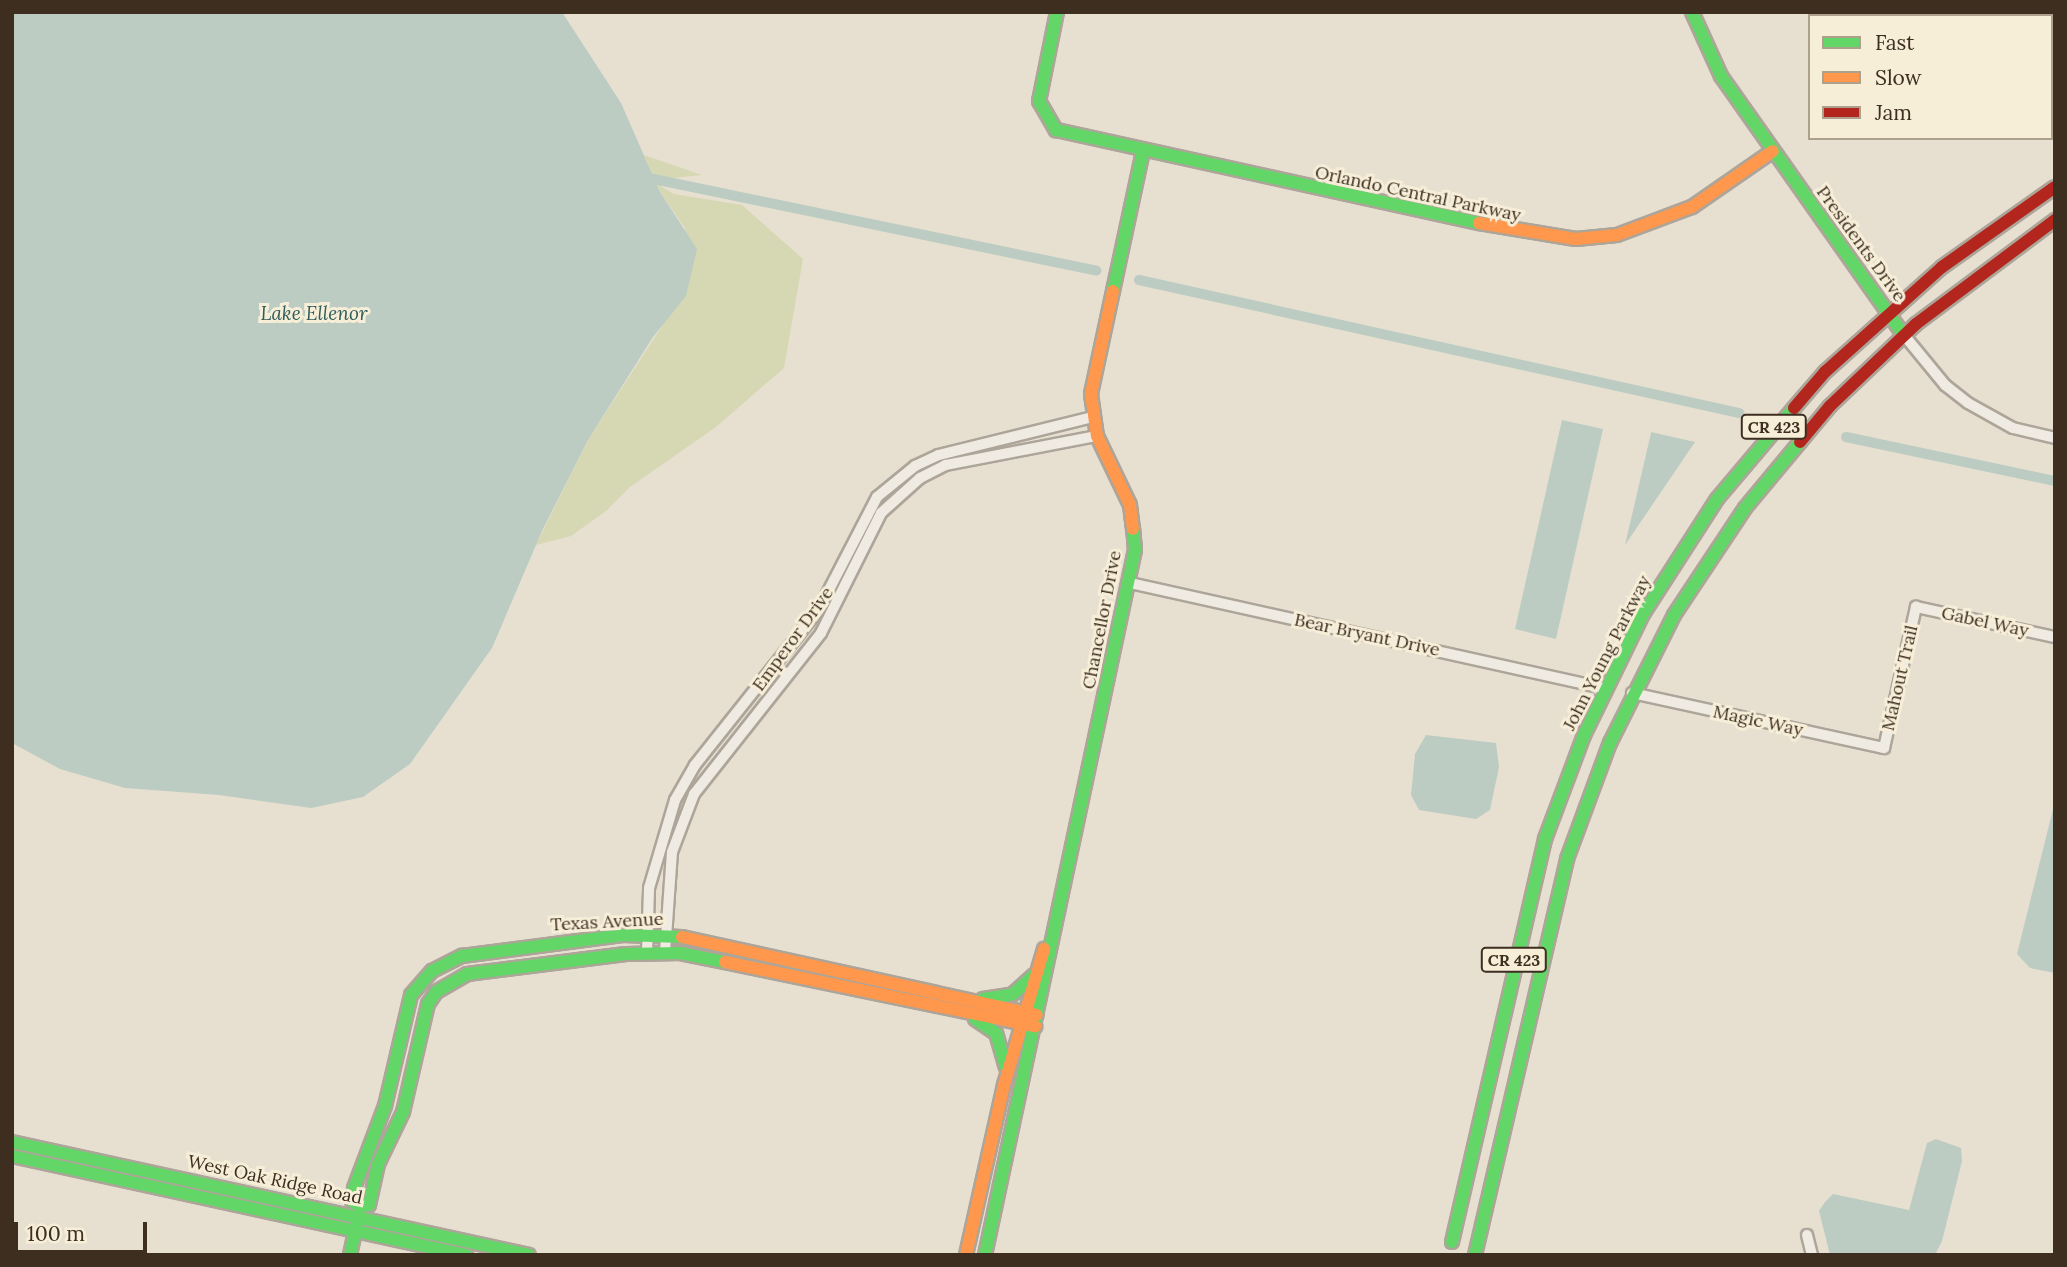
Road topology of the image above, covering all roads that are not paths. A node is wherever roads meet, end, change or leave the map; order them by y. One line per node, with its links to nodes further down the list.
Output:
1 (1057, 12): 3 (main road, Orlando Central Parkway)
2 (1692, 12): 4 (main road, Presidents Drive)
3 (1143, 151): 4 (main road, Orlando Central Parkway); 9 (main road, Chancellor Drive)
4 (1773, 151): 7 (main road, Presidents Drive)
5 (2055, 187): 7 (main road, John Young Parkway / CR 423)
6 (2055, 220): 8 (main road, CR 423)
7 (1889, 312): 8 (main road, Presidents Drive); 14 (main road, John Young Parkway / CR 423)
8 (1903, 335): 11 (street, Presidents Drive); 17 (main road, CR 423)
9 (1092, 417): 10 (main road, Chancellor Drive); 21 (street, Emperor Drive)
10 (1097, 436): 12 (main road, Chancellor Drive); 22 (street, Emperor Drive)
11 (2055, 438)
12 (1130, 583): 16 (street, Bear Bryant Drive); 20 (main road, Chancellor Drive)
13 (1916, 607): 15 (street, Gabel Way); 19 (street, Mahout Trail)
14 (1631, 636): 16 (main road, John Young Parkway / CR 423); 17 (main road)
15 (2055, 637)
16 (1605, 688): 18 (main road); 49 (main road, John Young Parkway / CR 423)
17 (1632, 693): 18 (main road, CR 423); 19 (street, Magic Way)
18 (1610, 743): 55 (main road, CR 423)
19 (1884, 748)
20 (1060, 895): 30 (main road, Chancellor Drive); 35 (main road, Chancellor Drive)
21 (646, 935): 22 (main road, Texas Avenue); 24 (main road, Texas Avenue); 25 (street, Emperor Drive)
22 (665, 935): 23 (main road, Texas Avenue); 26 (street, Emperor Drive)
23 (716, 941): 28 (street); 32 (main road, Texas Avenue)
24 (525, 945): 27 (main road, Texas Avenue); 29 (street)
25 (647, 953): 26 (main road, Texas Avenue); 29 (main road, Texas Avenue)
26 (665, 953): 28 (main road, Texas Avenue)
27 (462, 956): 31 (street); 34 (main road, Texas Avenue)
28 (712, 959): 33 (main road, Texas Avenue)
29 (529, 965): 31 (main road, Texas Avenue)
30 (1039, 969): 32 (main road); 35 (main road, Chancellor Drive)
31 (467, 974): 36 (main road, Texas Avenue)
32 (973, 1000): 35 (main road, Texas Avenue)
33 (961, 1014): 35 (main road, Texas Avenue); 37 (main road)
34 (404, 1017): 36 (street); 38 (main road, Texas Avenue)
35 (1030, 1019): 37 (main road, Chancellor Drive); 54 (main road, Chancellor Drive)
36 (422, 1021): 39 (main road, Texas Avenue)
37 (1004, 1085): 53 (main road, Chancellor Drive)
38 (388, 1094): 39 (street); 42 (main road, Texas Avenue)
39 (406, 1099): 43 (main road, Texas Avenue)
40 (14, 1143): 45 (main road, West Oak Ridge Road)
41 (12, 1156): 44 (main road, West Oak Ridge Road)
42 (361, 1160): 43 (street); 46 (main road, Texas Avenue)
43 (378, 1164): 46 (main road, Texas Avenue)
44 (158, 1187): 45 (main road); 47 (main road, West Oak Ridge Road)
45 (223, 1187): 46 (main road, West Oak Ridge Road)
46 (359, 1211): 47 (main road, Texas Avenue); 52 (main road, West Oak Ridge Road)
47 (355, 1229): 50 (main road, Texas Avenue); 51 (main road, West Oak Ridge Road)
48 (1807, 1235): 56 (street)
49 (1452, 1242)
50 (350, 1255)
51 (466, 1255)
52 (529, 1255)
53 (966, 1255)
54 (985, 1255)
55 (1475, 1255)
56 (1812, 1255)

